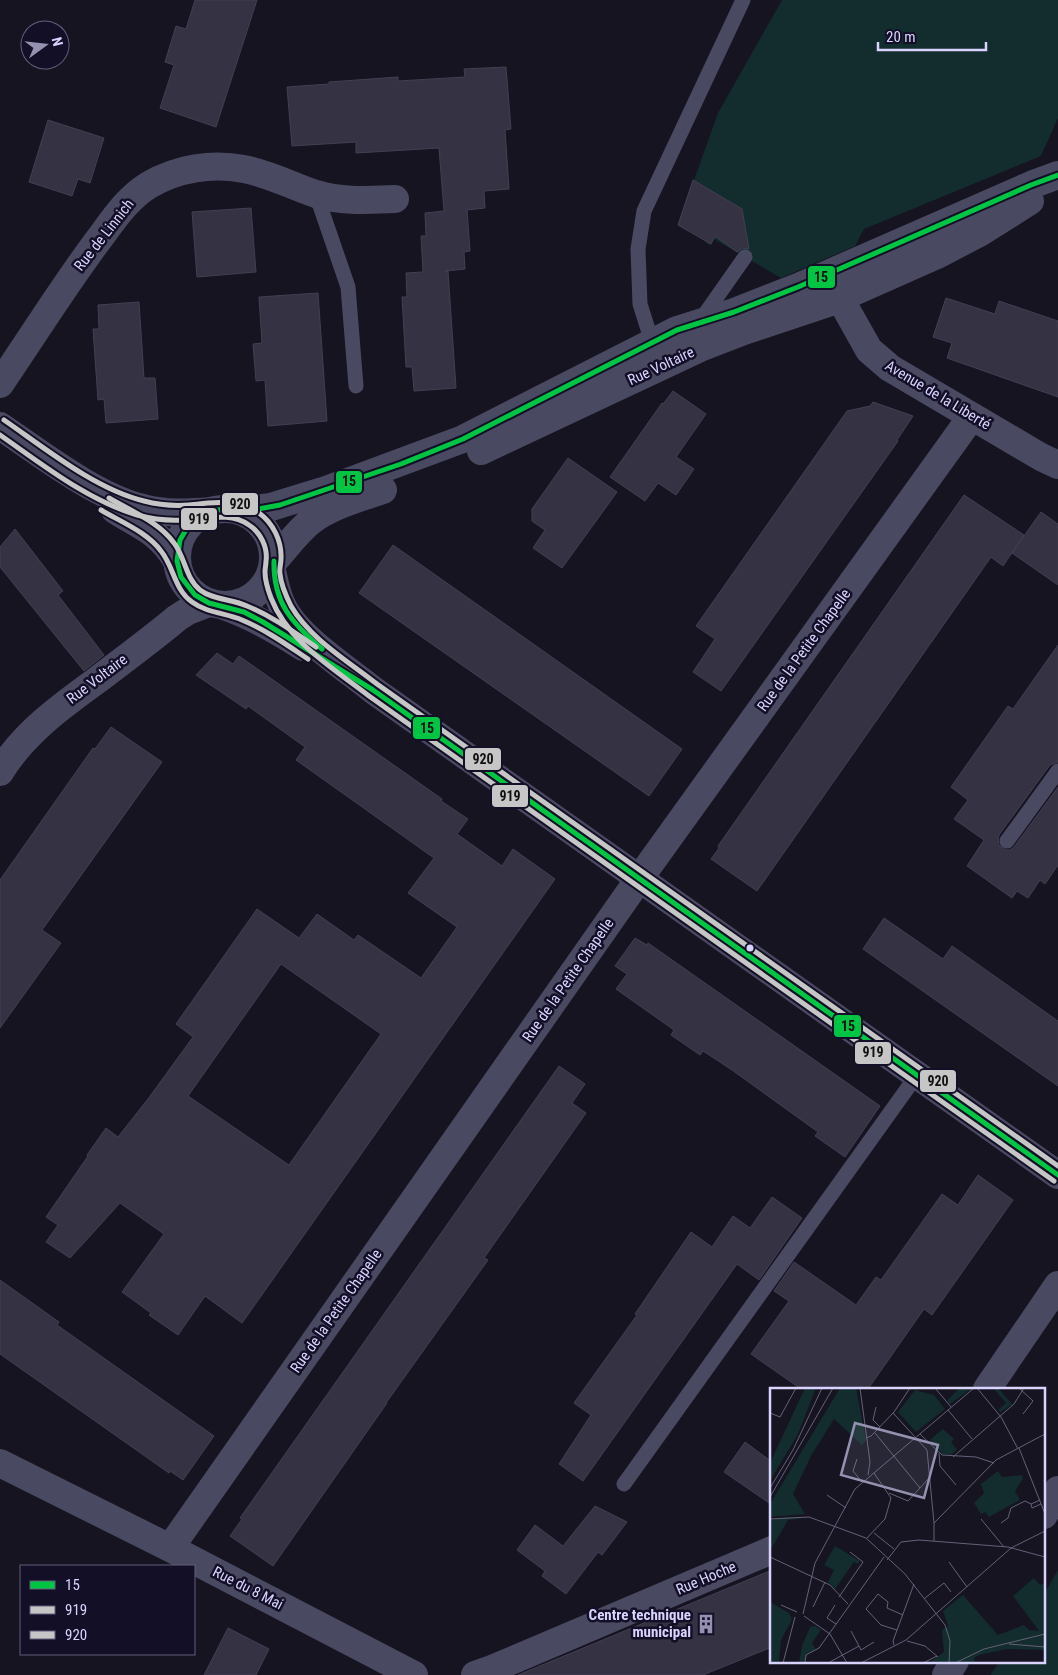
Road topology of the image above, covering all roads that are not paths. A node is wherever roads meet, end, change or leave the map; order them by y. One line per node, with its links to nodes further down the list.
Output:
1 (742, 0): 10 (lane)
2 (1058, 175): 7 (street, Rue Voltaire)
3 (1058, 184): 8 (street, Rue Voltaire)
4 (316, 194): 5 (street, Rue de Linnich); 11 (street, Rue de Linnich); 12 (lane)
5 (395, 199)
6 (745, 257): 9 (lane)
7 (832, 273): 8 (street, Avenue de la Liberté); 9 (street, Rue Voltaire)
8 (840, 298): 13 (street, Avenue de la Liberté); 20 (street, Rue Voltaire)
9 (698, 323): 10 (street, Rue Voltaire)
10 (652, 342): 18 (street, Rue Voltaire)
11 (0, 384)
12 (356, 386)
13 (972, 416): 15 (street, Avenue de la Liberté); 26 (street, Rue de la Petite Chapelle)
14 (0, 426): 16 (street)
15 (1058, 465)
16 (71, 474): 17 (street); 19 (street)
17 (212, 511): 18 (street); 19 (street)
18 (240, 511): 20 (street)
19 (177, 561): 21 (street)
20 (273, 566): 21 (street); 22 (street)
21 (217, 604): 22 (street); 24 (street, Rue Voltaire)
22 (373, 690): 26 (street)
23 (1058, 771): 25 (lane)
24 (0, 772)
25 (1007, 841)
26 (639, 879): 27 (street); 35 (street, Rue de la Petite Chapelle)
27 (917, 1076): 28 (street); 32 (lane)
28 (1058, 1175)
29 (1058, 1285): 30 (street)
30 (988, 1388)
31 (0, 1463): 35 (street, Rue du 8 Mai)
32 (624, 1484)
33 (1058, 1490): 34 (street)
34 (1046, 1511)
35 (170, 1548): 38 (street, Rue du 8 Mai)
36 (770, 1551): 39 (street, Rue Hoche)
37 (954, 1662): 40 (street)
38 (414, 1675)
39 (475, 1675)
40 (946, 1675)

